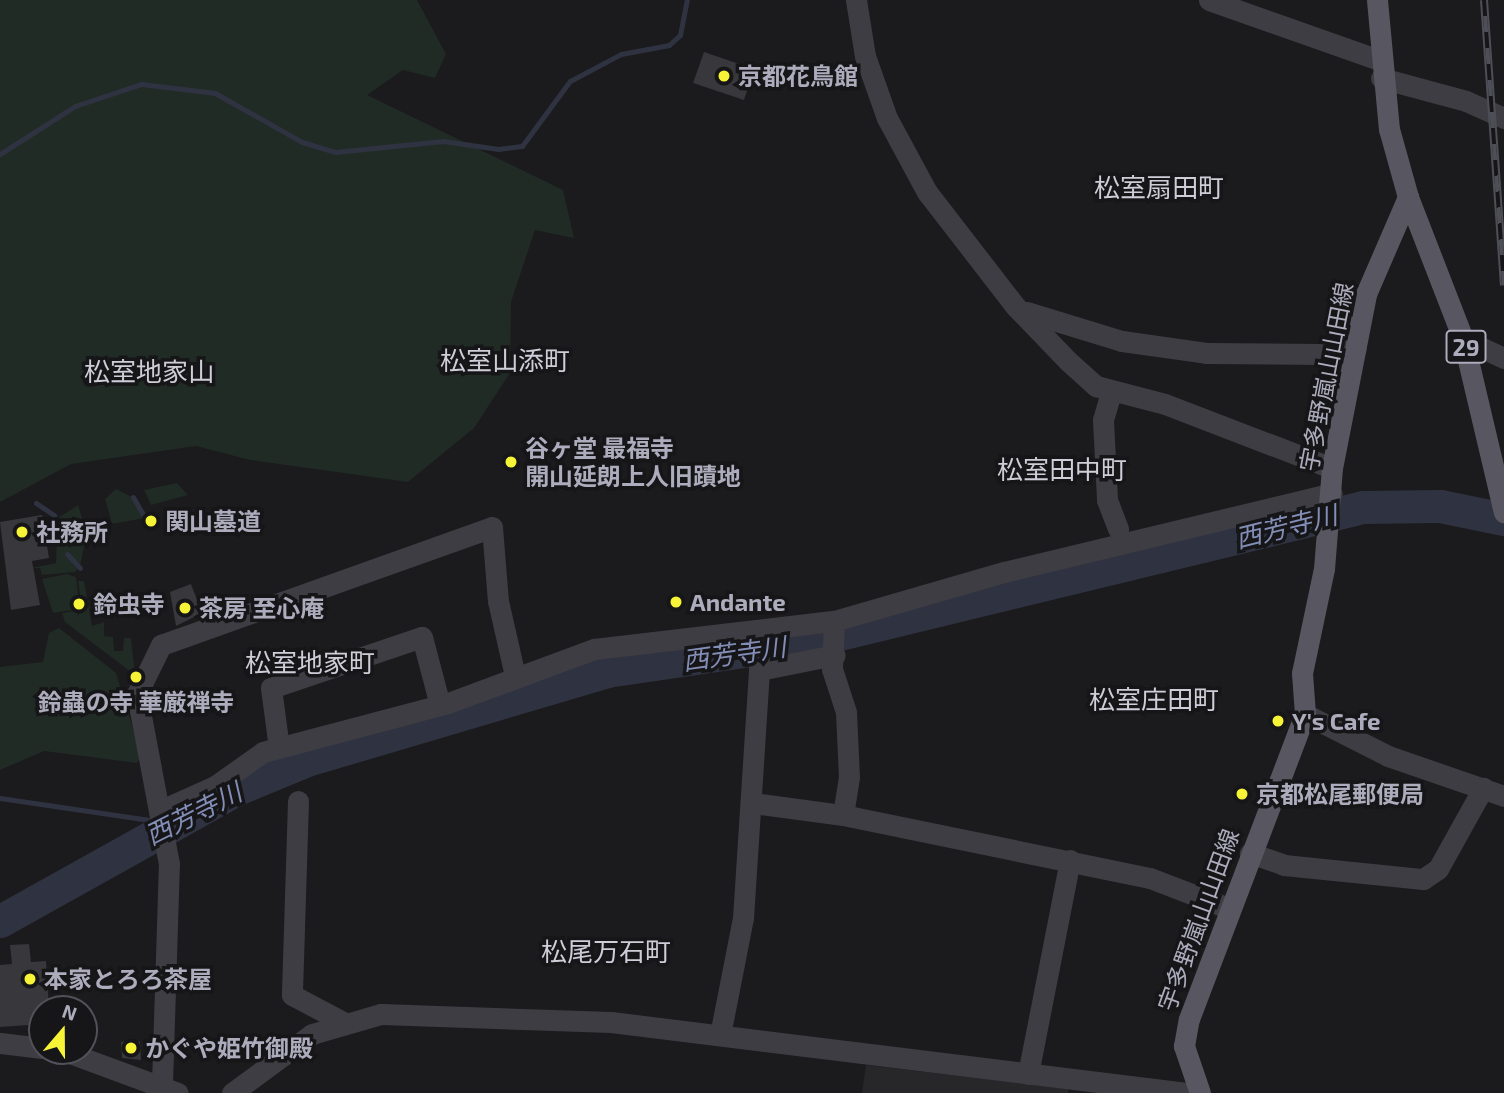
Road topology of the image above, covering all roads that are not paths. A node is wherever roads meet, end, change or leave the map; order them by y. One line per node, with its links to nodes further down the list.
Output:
1 (856, 0): 7 (street)
2 (1209, 0): 4 (street)
3 (1377, 0): 4 (main road, 29)
4 (1380, 69): 5 (street); 6 (main road, 29)
5 (1504, 118)
6 (1408, 197): 8 (main road, 29); 9 (main road, 宇多野嵐山山田線)
7 (1016, 307): 9 (street); 11 (street)
8 (1464, 339): 10 (street); 14 (main road, 29)
9 (1356, 349): 12 (main road, 宇多野嵐山山田線)
10 (1504, 358)
11 (1111, 391): 12 (street); 15 (street)
12 (1332, 468): 13 (main road, 宇多野嵐山山田線)
13 (1331, 496): 16 (street); 20 (main road, 宇多野嵐山山田線)
14 (1503, 508)
15 (1118, 529)
16 (834, 621): 17 (street); 18 (street)
17 (835, 654): 25 (street); 27 (street)
18 (515, 676): 19 (street); 26 (street)
19 (440, 705): 21 (street); 21 (street)
20 (1305, 714): 22 (street); 28 (main road, 宇多野嵐山山田線)
21 (279, 748): 26 (street)
22 (1483, 788): 23 (street); 28 (street)
23 (1504, 796)
24 (298, 801): 31 (street)
25 (753, 803): 27 (street); 32 (street)
26 (159, 811): 38 (street)
27 (843, 815): 29 (street)
28 (1250, 853): 30 (main road, 宇多野嵐山山田線)
29 (1070, 860): 30 (street); 37 (street)
30 (1228, 908): 42 (main road, 宇多野嵐山山田線)
31 (345, 1023): 32 (street); 40 (street)
32 (720, 1035): 37 (street)
33 (0, 1043): 34 (street)
34 (28, 1046)
35 (98, 1063): 36 (street)
36 (125, 1072): 38 (street); 39 (street)
37 (1028, 1073): 41 (street)
38 (170, 1089)
39 (132, 1093)
40 (232, 1093)
41 (1187, 1093)
42 (1200, 1093)

